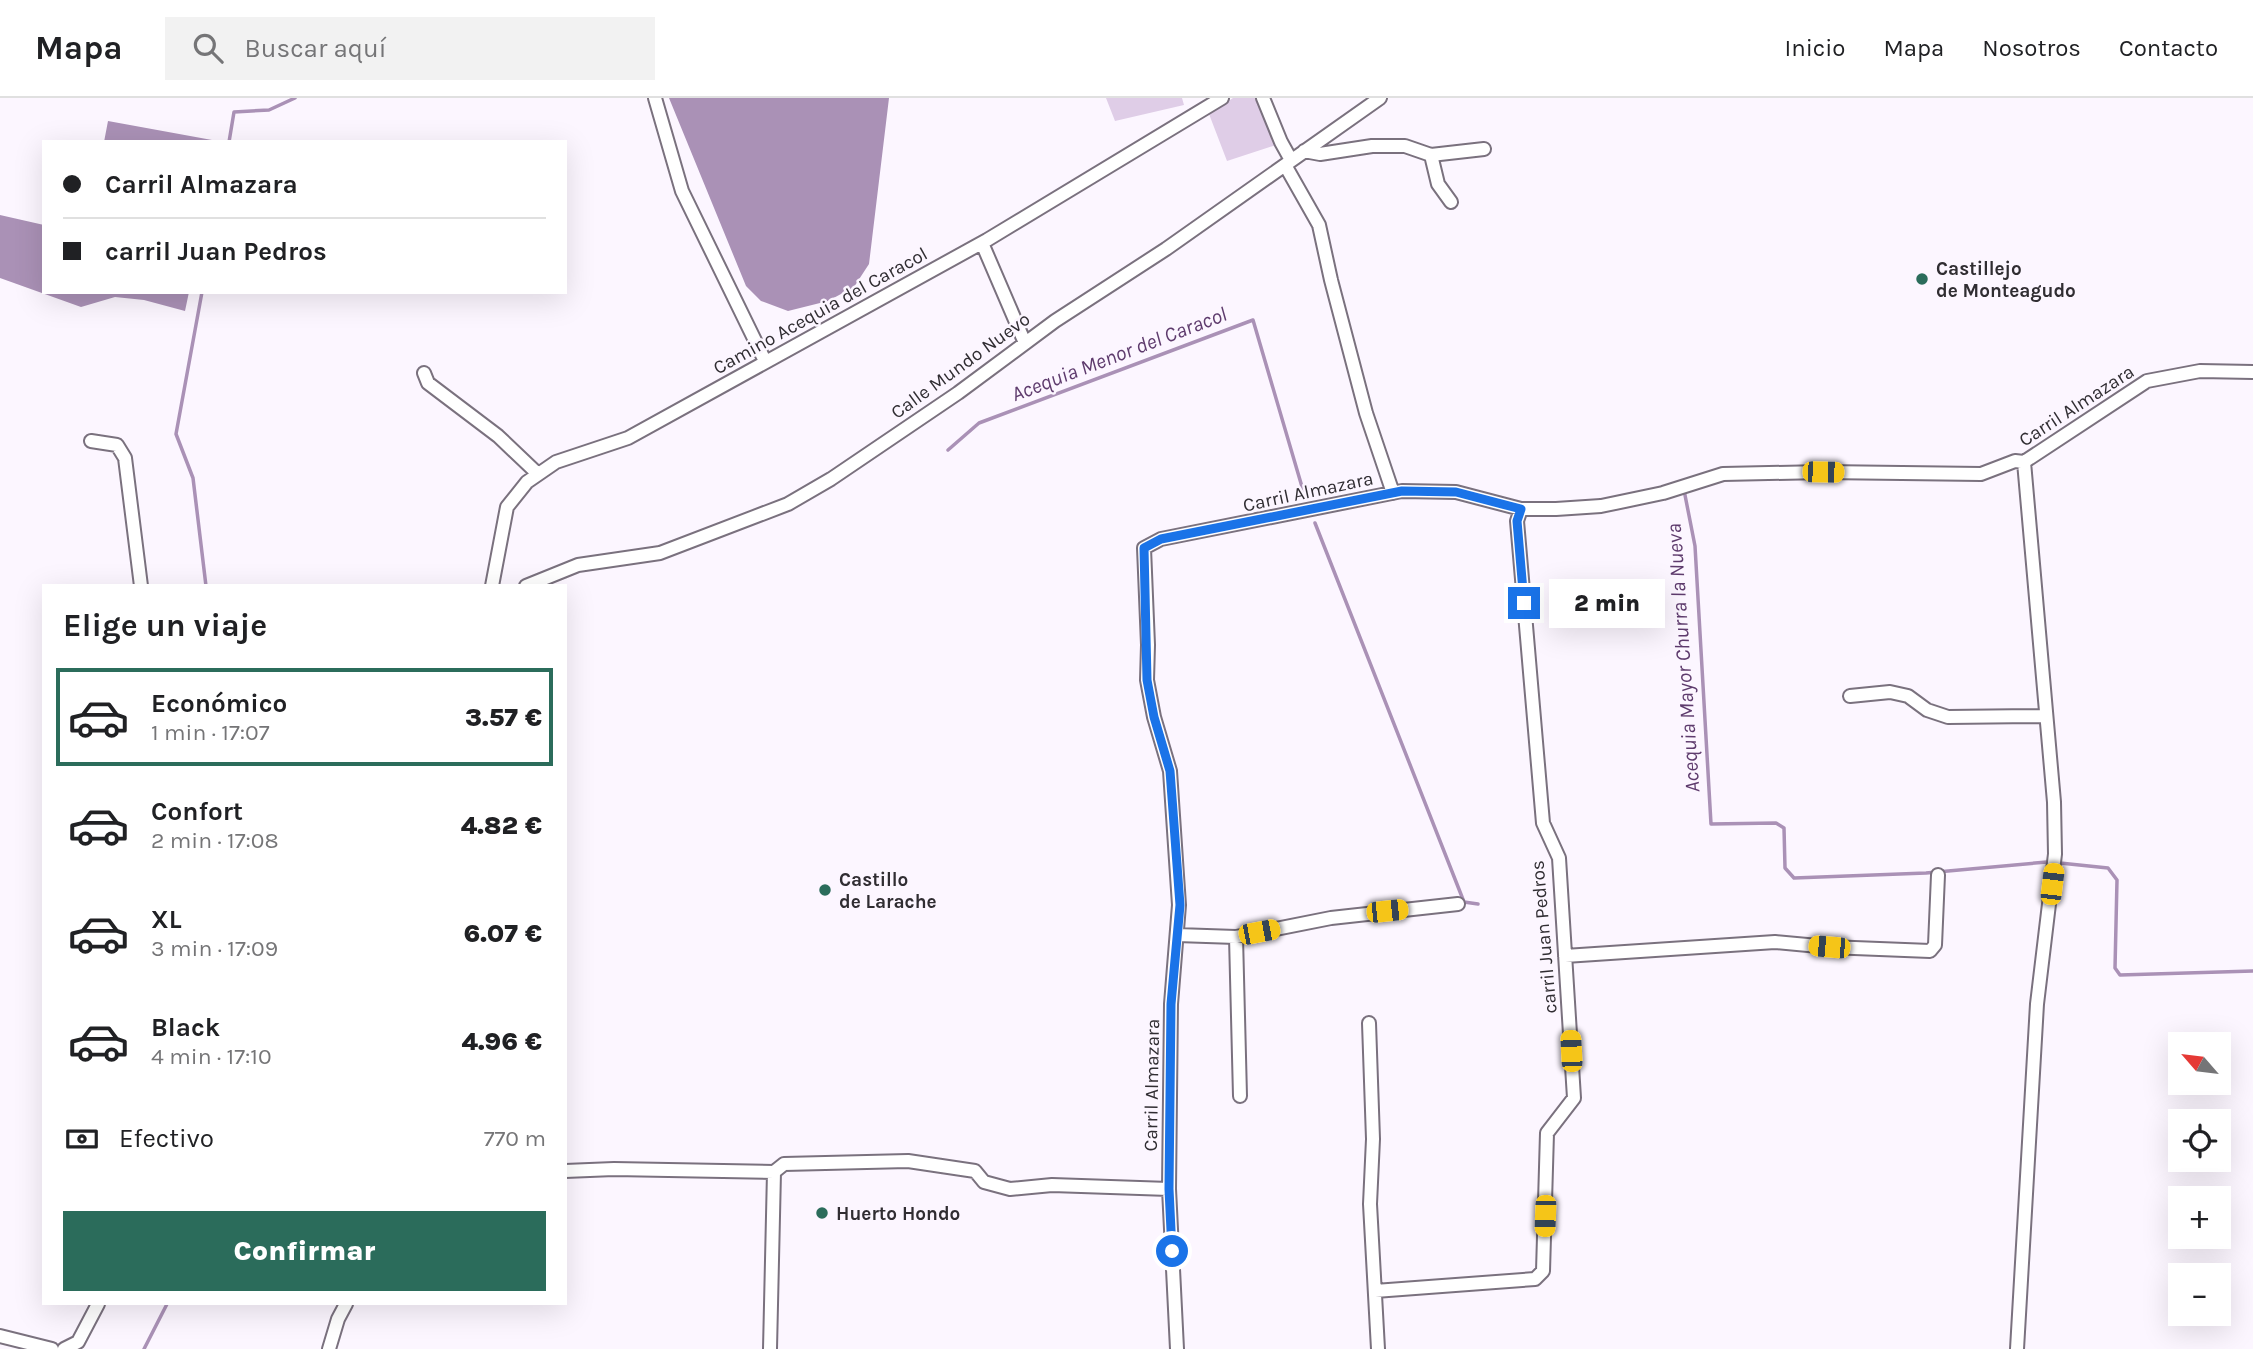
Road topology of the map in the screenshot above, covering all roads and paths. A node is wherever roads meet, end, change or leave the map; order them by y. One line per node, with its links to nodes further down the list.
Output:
1 (655, 98): 12 (street)
2 (1222, 98): 10 (street, Camino Acequia del Caracol)
3 (1263, 98): 8 (street)
4 (1380, 98): 6 (street, Calle Mundo Nuevo)
5 (1484, 149): 7 (street)
6 (1304, 151): 7 (street); 8 (street, Calle Mundo Nuevo)
7 (1431, 155): 9 (street)
8 (1288, 163): 11 (street, Calle Mundo Nuevo); 18 (street)
9 (1451, 202)
10 (982, 243): 11 (street); 12 (street, Camino Acequia del Caracol)
11 (1025, 343): 22 (street, Calle Mundo Nuevo)
12 (765, 361): 17 (street, Camino Acequia del Caracol)
13 (2253, 372): 16 (street, Carril Almazara)
14 (424, 373): 17 (street)
15 (91, 441): 20 (street)
16 (2024, 462): 19 (street, Carril Almazara); 24 (street)
17 (538, 474): 21 (street, Camino Acequia del Caracol)
18 (1393, 493): 19 (street, Carril Almazara); 27 (street, Carril Almazara)
19 (1521, 509): 29 (street, carril Juan Pedros)
20 (141, 584)
21 (492, 584)
22 (531, 584)
23 (1850, 695): 24 (street)
24 (2046, 716): 45 (street)
25 (1938, 875): 29 (street)
26 (1458, 904): 28 (street)
27 (1177, 935): 28 (street); 34 (street, Carril Almazara)
28 (1236, 937): 31 (street)
29 (1565, 956): 35 (street, carril Juan Pedros)
30 (1369, 1024): 35 (street)
31 (1240, 1096)
32 (567, 1171): 33 (street)
33 (774, 1172): 34 (street); 42 (street)
34 (1169, 1189): 43 (street, Carril Almazara)
35 (1375, 1291): 44 (street)
36 (96, 1305): 40 (street)
37 (345, 1305): 41 (street)
38 (0, 1336): 39 (street)
39 (52, 1349)
40 (65, 1349)
41 (329, 1349)
42 (771, 1349)
43 (1177, 1349)
44 (1378, 1349)
45 (2017, 1349)

